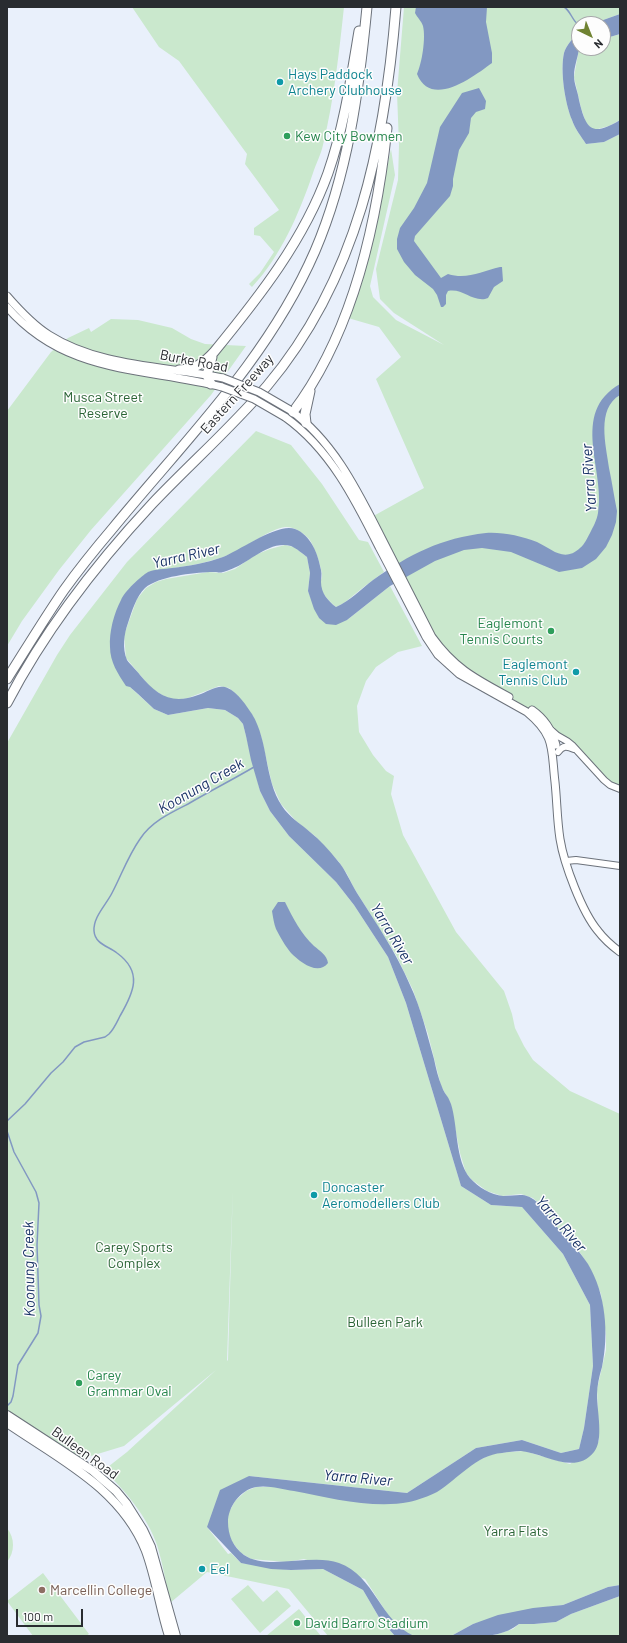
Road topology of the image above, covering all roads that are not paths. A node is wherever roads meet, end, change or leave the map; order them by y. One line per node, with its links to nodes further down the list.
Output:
1 (363, 7): 8 (highway)
2 (367, 7): 20 (highway, Eastern Freeway)
3 (396, 7): 4 (highway, Eastern Freeway)
4 (389, 78): 12 (highway); 21 (highway, Eastern Freeway)
5 (7, 296): 7 (main road, Burke Road)
6 (7, 307): 7 (main road, Burke Road)
7 (27, 321): 9 (main road, Burke Road)
8 (214, 352): 10 (highway); 11 (highway)
9 (80, 354): 10 (main road, Burke Road); 13 (main road, Burke Road)
10 (179, 370): 11 (main road, Burke Road)
11 (207, 375): 13 (highway); 14 (main road, Burke Road, bridge)
12 (313, 382): 14 (highway); 15 (highway)
13 (211, 384): 14 (main road, Burke Road, bridge)
14 (289, 415): 15 (main road, Burke Road); 17 (main road, Burke Road)
15 (306, 423): 16 (main road, Burke Road)
16 (328, 447): 17 (main road); 18 (main road, Burke Road)
17 (324, 454): 18 (main road, Burke Road)
18 (373, 529): 19 (main road)
19 (416, 612): 22 (main road); 26 (main road)
20 (7, 679)
21 (7, 703)
22 (551, 730): 23 (street); 24 (main road)
23 (576, 750): 24 (street); 25 (street)
24 (558, 752): 26 (main road)
25 (620, 789)
26 (557, 791): 27 (main road)
27 (566, 861): 28 (street); 29 (main road)
28 (620, 866)
29 (620, 952)
30 (7, 1415): 31 (highway, Bulleen Road)
31 (13, 1424): 32 (highway, Bulleen Road); 33 (highway, Bulleen Road)
32 (169, 1636)
33 (176, 1636)

